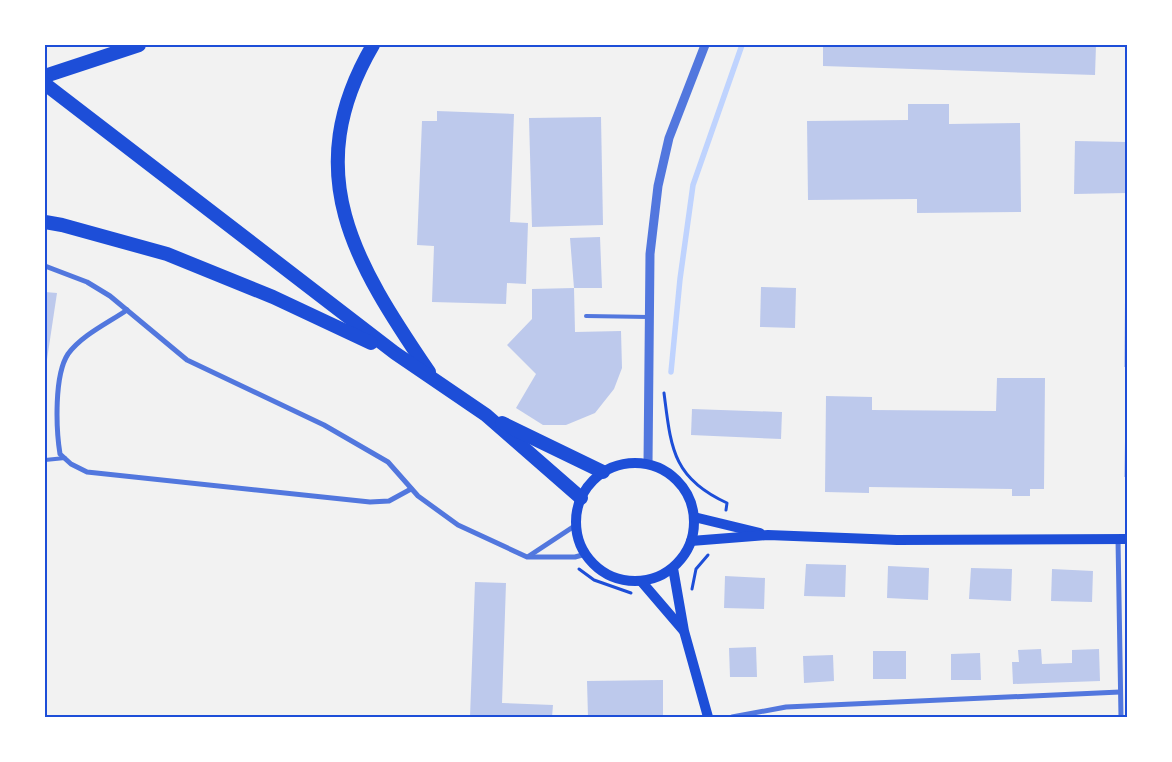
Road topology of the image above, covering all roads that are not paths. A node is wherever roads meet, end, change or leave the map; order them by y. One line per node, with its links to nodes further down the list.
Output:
1 (373, 45): 12 (highway)
2 (705, 45): 10 (street)
3 (135, 46): 4 (highway)
4 (45, 76)
5 (45, 84): 11 (highway)
6 (45, 222): 11 (highway)
7 (45, 266): 8 (street)
8 (127, 310): 14 (street); 18 (street)
9 (586, 316): 10 (lane)
10 (649, 317): 16 (street)
11 (395, 353): 12 (highway)
12 (433, 379): 13 (highway)
13 (486, 415): 17 (highway); 19 (highway)
14 (65, 458): 15 (lane); 18 (street)
15 (45, 460)
16 (648, 464): 17 (main road); 20 (main road)
17 (603, 472): 19 (main road)
18 (411, 489): 26 (street)
19 (582, 498): 21 (main road)
20 (694, 517): 22 (main road); 24 (main road)
21 (576, 525): 25 (main road); 26 (street)
22 (768, 535): 23 (main road); 24 (main road)
23 (1122, 539): 30 (street)
24 (691, 541): 27 (main road)
25 (586, 554): 26 (street); 28 (main road)
26 (527, 557)
27 (673, 568): 28 (main road); 29 (main road)
28 (641, 581): 29 (main road)
29 (684, 630): 31 (main road)
30 (1120, 692): 32 (street); 33 (street)
31 (708, 717)
32 (732, 717)
33 (1121, 717)

